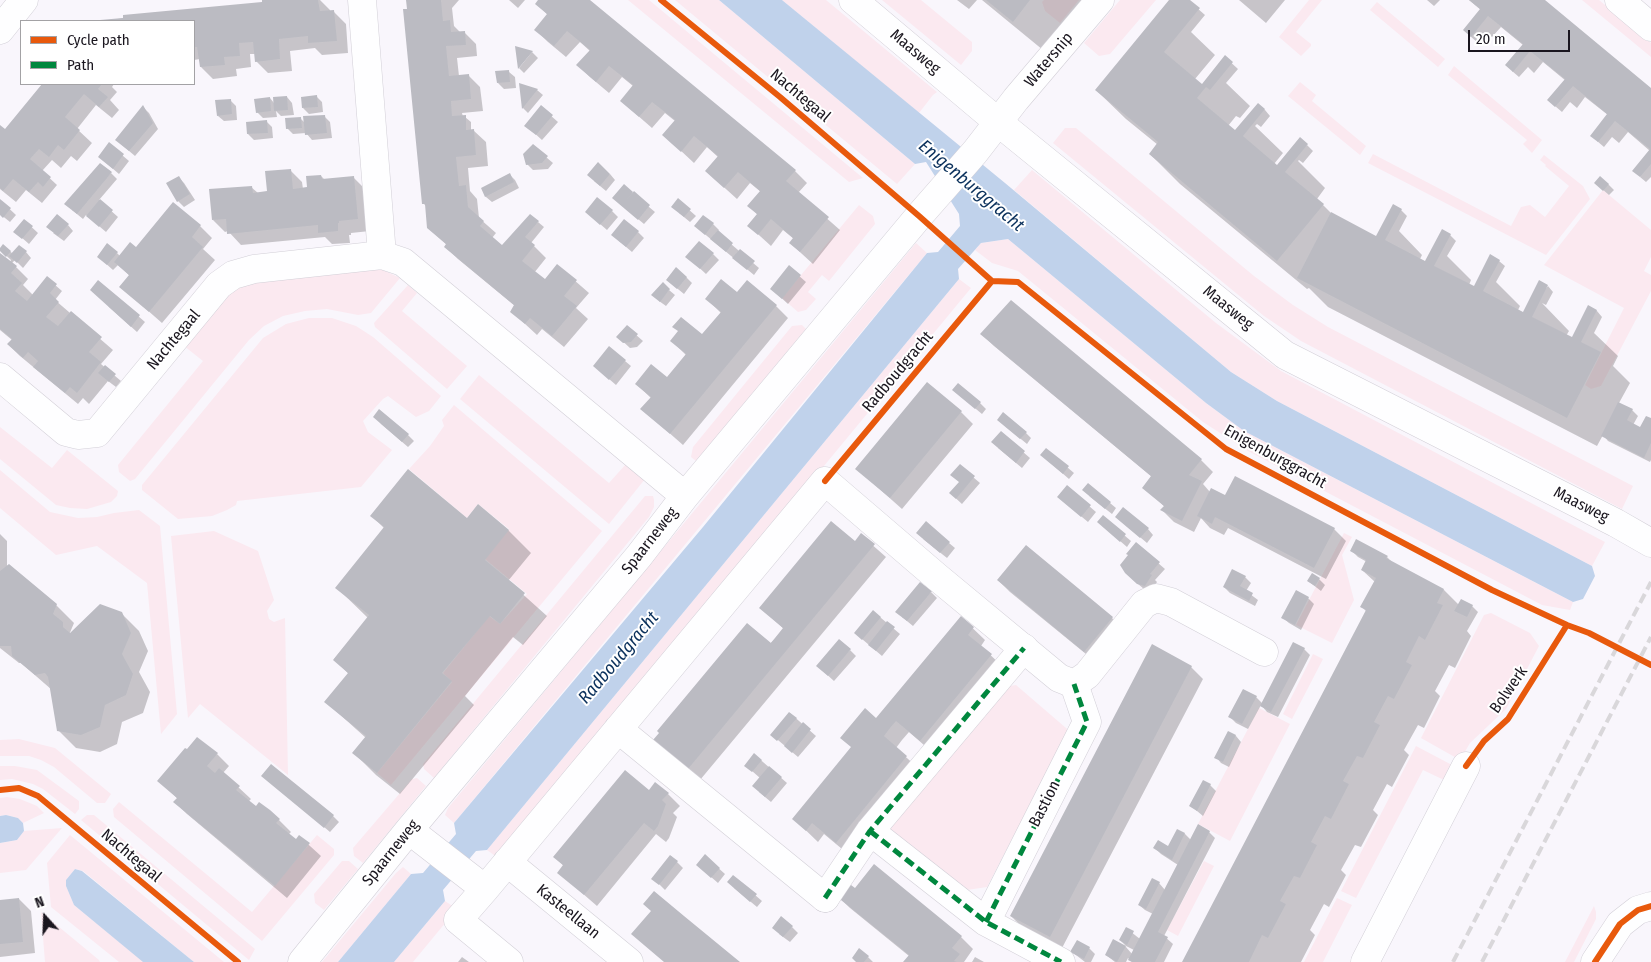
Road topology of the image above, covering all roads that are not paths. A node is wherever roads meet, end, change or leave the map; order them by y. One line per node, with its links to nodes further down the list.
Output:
1 (24, 0): 7 (street)
2 (362, 0): 9 (street)
3 (853, 0): 8 (street, Maasweg)
4 (1100, 0): 8 (street, Watersnip)
5 (1619, 0): 6 (street)
6 (1651, 27)
7 (0, 30)
8 (998, 122): 11 (street, Spaarneweg); 12 (street, Maasweg)
9 (382, 255): 10 (street, Nachtegaal); 11 (street, Nachtegaal)
10 (0, 377)
11 (685, 496): 18 (street, Spaarneweg)
12 (1651, 544)
13 (1024, 648): 15 (street); 16 (street); 19 (street)
14 (1264, 652): 15 (street)
15 (1074, 684): 23 (street, Bastion)
16 (618, 729): 19 (street); 20 (street)
17 (1466, 766): 28 (street)
18 (410, 830): 21 (street); 24 (street, Spaarneweg)
19 (870, 831): 23 (street)
20 (507, 862): 21 (street); 26 (street, Kasteellaan)
21 (485, 889): 25 (street)
22 (1651, 906): 29 (street)
23 (986, 922): 27 (street)
24 (302, 962)
25 (509, 962)
26 (629, 962)
27 (1062, 962)
28 (1365, 962)
29 (1595, 962)

